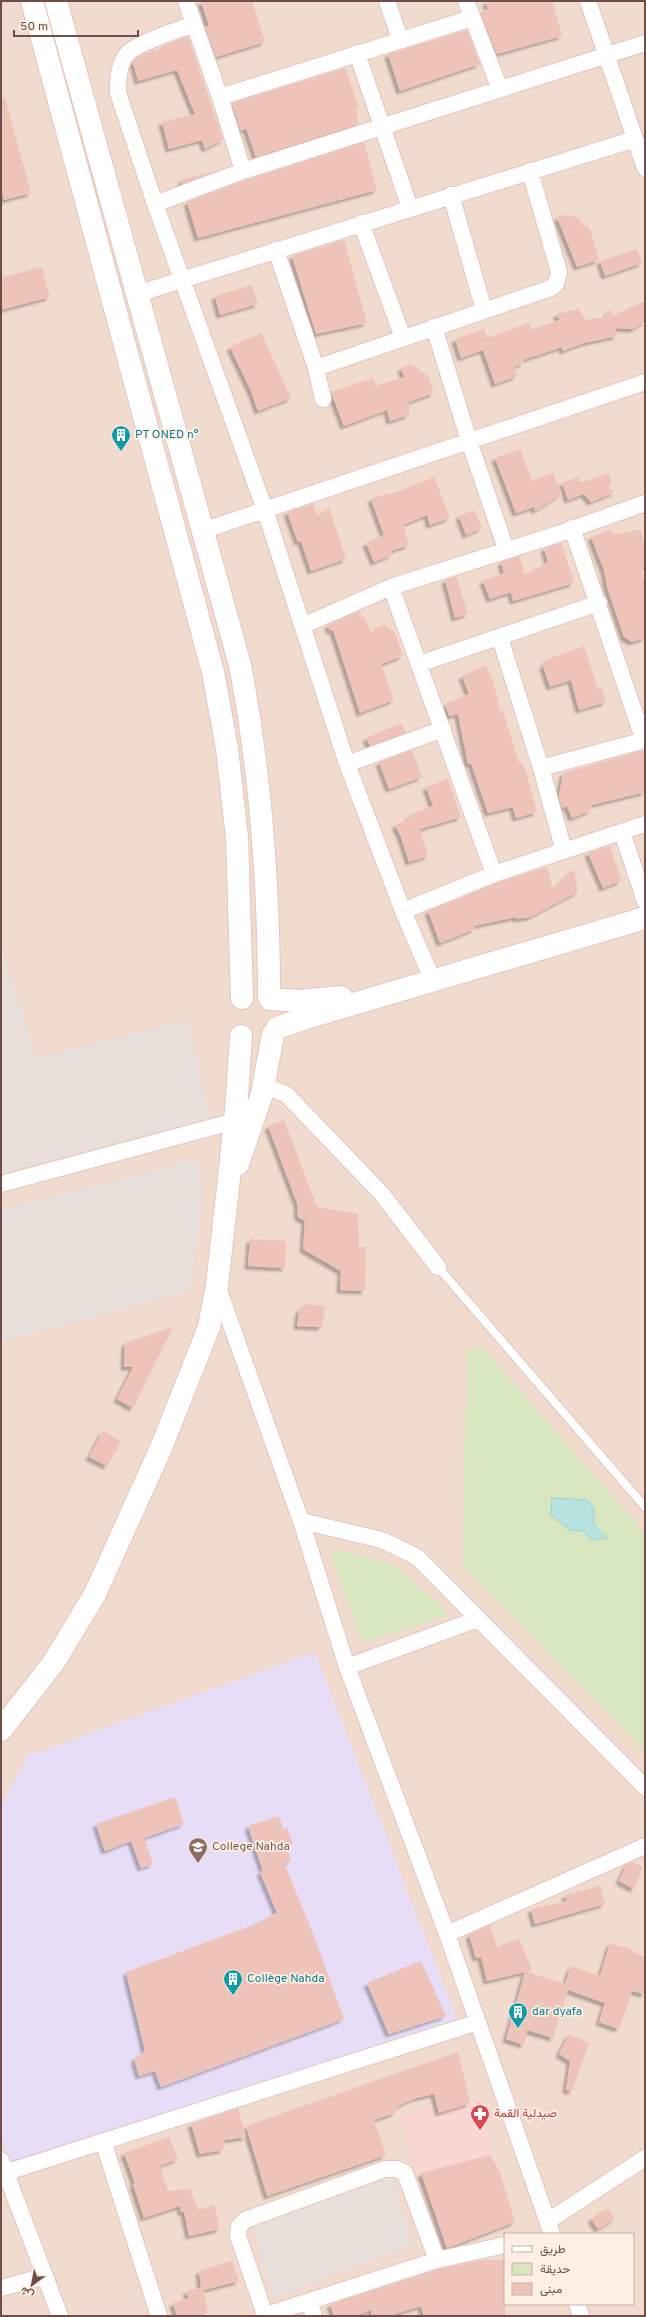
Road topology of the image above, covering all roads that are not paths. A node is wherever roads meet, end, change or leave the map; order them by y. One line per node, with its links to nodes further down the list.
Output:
1 (32, 1): 57 (main road)
2 (56, 1): 26 (main road)
3 (186, 1): 8 (street)
4 (387, 1): 9 (street)
5 (466, 1): 7 (street)
6 (588, 1): 12 (street)
7 (472, 18): 9 (street); 13 (street)
8 (194, 24): 14 (street); 21 (street)
9 (400, 39): 11 (street)
10 (645, 43): 12 (street)
11 (357, 53): 14 (street); 15 (street)
12 (607, 55): 13 (street); 16 (street)
13 (500, 89): 15 (street)
14 (220, 97): 18 (street)
15 (382, 127): 18 (street); 22 (street)
16 (635, 139): 17 (street); 19 (street)
17 (645, 168)
18 (243, 171): 21 (street)
19 (530, 171): 20 (street); 27 (street)
20 (451, 195): 22 (street); 27 (street)
21 (155, 204): 25 (street)
22 (410, 208): 23 (street)
23 (361, 223): 24 (street); 29 (street)
24 (276, 250): 25 (street); 30 (street)
25 (182, 278): 26 (street); 35 (street)
26 (136, 294): 37 (main road)
27 (484, 310): 28 (street)
28 (434, 327): 29 (street); 33 (street)
29 (403, 338): 30 (street)
30 (316, 368): 32 (street)
31 (645, 382): 33 (street)
32 (323, 399)
33 (468, 441): 35 (street); 38 (street)
34 (644, 505): 36 (street)
35 (265, 510): 37 (street); 41 (street)
36 (572, 528): 38 (street); 40 (street)
37 (202, 531): 58 (main road)
38 (506, 549): 39 (street)
39 (391, 587): 41 (street); 43 (street)
40 (599, 603): 42 (street); 45 (street)
41 (302, 626): 46 (street)
42 (500, 638): 43 (street); 47 (street)
43 (419, 664): 44 (street)
44 (442, 729): 46 (street); 51 (street)
45 (644, 740): 47 (street)
46 (347, 764): 53 (street)
47 (541, 768): 50 (street)
48 (645, 824): 49 (street)
49 (622, 832): 50 (street); 52 (street)
50 (564, 851): 51 (street)
51 (494, 874): 53 (street)
52 (645, 901)
53 (403, 910): 55 (street)
54 (645, 918): 55 (main road)
55 (433, 981): 56 (main road)
56 (400, 991): 58 (main road); 59 (main road)
57 (242, 998): 58 (main road); 60 (main road)
58 (269, 998): 59 (main road)
59 (275, 1031): 60 (main road); 61 (main road)
60 (241, 1036): 62 (main road)
61 (264, 1086): 64 (main road); 65 (street)
62 (235, 1120): 63 (street); 64 (main road)
63 (1, 1184)
64 (228, 1188): 66 (main road)
65 (438, 1267): 67 (lane)
66 (217, 1284): 68 (street); 71 (main road)
67 (645, 1507)
68 (301, 1521): 69 (street); 70 (street)
69 (478, 1619): 70 (street); 72 (street)
70 (347, 1666): 74 (street)
71 (1, 1730)
72 (645, 1786)
73 (645, 1846): 74 (street)
74 (447, 1934): 75 (street)
75 (478, 2022): 76 (street); 79 (street)
76 (103, 2141): 78 (street); 87 (street)
77 (644, 2159): 79 (street)
78 (2, 2169): 82 (street)
79 (550, 2228)
80 (504, 2245): 81 (street)
81 (437, 2260): 85 (street); 88 (street)
82 (46, 2276): 83 (street); 86 (street)
83 (1, 2288)
84 (577, 2305): 89 (street)
85 (311, 2309): 88 (street)
86 (60, 2316)
87 (159, 2316)
88 (264, 2316)
89 (581, 2316)

